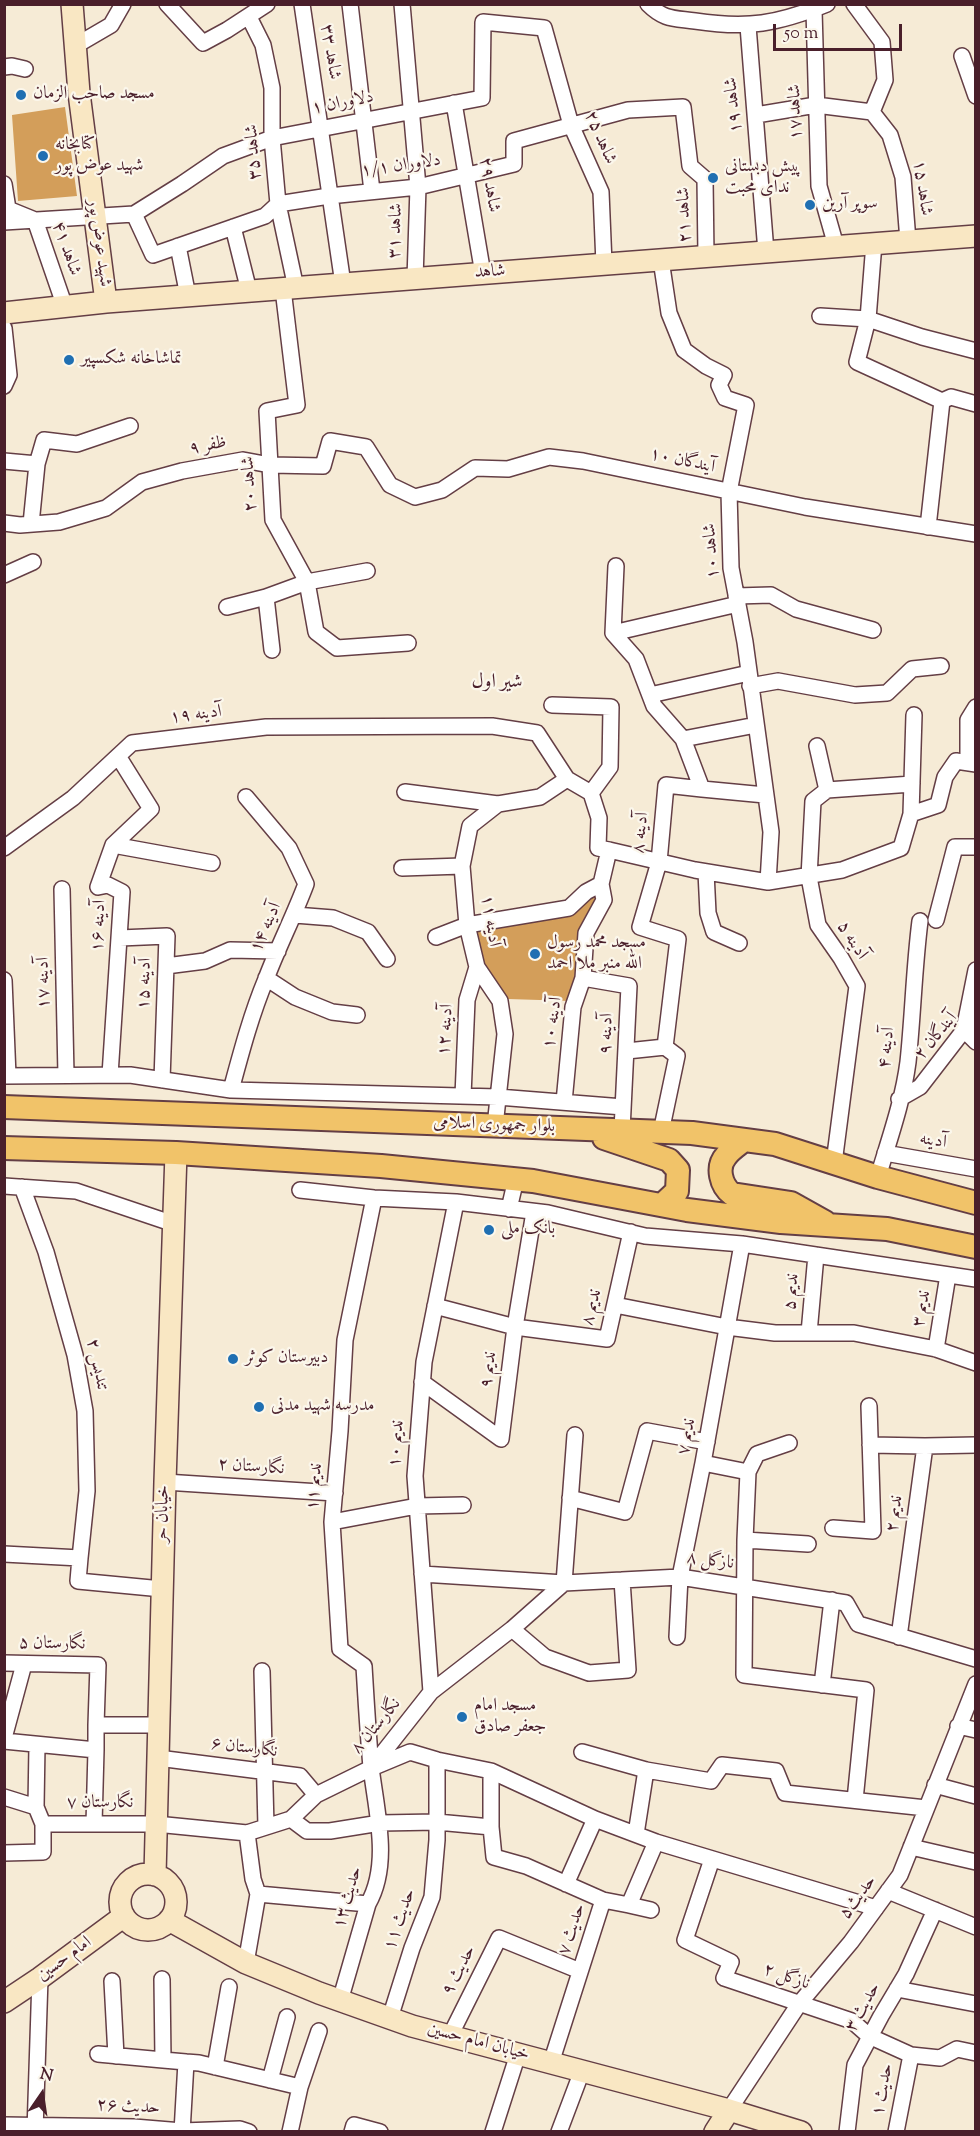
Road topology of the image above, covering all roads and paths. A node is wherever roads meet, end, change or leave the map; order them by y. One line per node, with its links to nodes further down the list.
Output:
1 (72, 4): 14 (main road, شهید عوض پور)
2 (123, 4): 14 (street)
3 (167, 4): 11 (street)
4 (267, 4): 11 (street)
5 (302, 4): 27 (street, شاهد ۳۳)
6 (350, 4): 25 (street, شاهد ۳۱)
7 (402, 4): 22 (street, شاهد ۳۱)
8 (648, 4): 12 (street)
9 (855, 4): 23 (street)
10 (820, 7): 12 (street); 20 (street, شاهد ۱۷)
11 (249, 16): 28 (street, شاهد ۳۵)
12 (748, 26): 24 (street, شاهد ۱۹)
13 (544, 28): 19 (street, دلاوران ۱); 26 (street, شاهد ۲۵)
14 (75, 46): 36 (main road, شهید عوض پور)
15 (962, 56): 18 (street)
16 (4, 68): 17 (street)
17 (25, 69)
18 (975, 96)
19 (454, 103): 22 (street, دلاوران ۱); 29 (street, شاهد ۲۹)
20 (816, 105): 23 (street); 24 (street); 44 (street, شاهد ۱۷)
21 (683, 107): 26 (street, دلاوران ۱/۱); 46 (street, شاهد ۲۱)
22 (412, 111): 25 (street, دلاوران ۱); 31 (street, شاهد ۳۱)
23 (872, 112): 41 (street, شاهد ۱۵)
24 (756, 115): 45 (street, شاهد ۱۹)
25 (364, 120): 27 (street, دلاوران ۱); 32 (street, شاهد ۳۱)
26 (571, 125): 29 (street, دلاوران ۱/۱); 48 (street, شاهد ۲۵)
27 (320, 128): 28 (street, دلاوران ۱); 33 (street, شاهد ۳۳)
28 (272, 138): 34 (street, شاهد ۳۵); 35 (street, دلاوران ۱)
29 (466, 176): 31 (street, دلاوران ۱/۱); 49 (street, شاهد ۲۹)
30 (4, 184): 37 (street, شاهد ۴۱)
31 (418, 187): 32 (street, دلاوران ۱/۱); 50 (street, شاهد ۳۱)
32 (372, 191): 33 (street, دلاوران ۱/۱)
33 (329, 196): 34 (street, دلاوران ۱/۱); 51 (street, شاهد ۳۳)
34 (278, 204): 39 (street, دلاوران ۱/۱); 52 (street, شاهد ۳۵)
35 (134, 214): 36 (street, دلاوران ۱); 43 (street, دلاوران ۱/۱)
36 (94, 216): 37 (street, دلاوران ۱); 55 (main road, شهید عوض پور)
37 (35, 220): 38 (street, دلاوران ۱); 56 (street, شاهد ۴۱)
38 (4, 222)
39 (233, 227): 43 (street, دلاوران ۱/۱); 53 (street)
40 (975, 236): 41 (main road, شاهد)
41 (908, 241): 42 (main road, شاهد)
42 (874, 243): 44 (main road, شاهد); 59 (street)
43 (178, 246): 54 (street)
44 (836, 246): 45 (main road, شاهد)
45 (766, 252): 46 (main road, شاهد)
46 (706, 256): 47 (main road, شاهد)
47 (661, 260): 48 (main road, شاهد); 70 (street, شاهد ۱۰)
48 (604, 264): 49 (main road, شاهد)
49 (483, 274): 50 (main road, شاهد)
50 (415, 279): 51 (main road, شاهد)
51 (343, 284): 52 (main road, شاهد)
52 (289, 288): 53 (main road, شاهد); 68 (street, شاهد ۲۰)
53 (249, 291): 54 (main road, شاهد)
54 (188, 296): 55 (main road, شاهد)
55 (106, 302): 56 (main road, شاهد)
56 (65, 307): 57 (main road, شاهد)
57 (4, 313)
58 (820, 316): 59 (street)
59 (868, 319): 61 (street); 63 (street)
60 (4, 328): 62 (street)
61 (975, 351)
62 (4, 386)
63 (942, 401): 64 (street); 73 (street)
64 (975, 404)
65 (130, 426): 67 (street)
66 (4, 461): 67 (street)
67 (37, 464): 72 (street)
68 (270, 465): 69 (street, ظفر ۹); 72 (street, ظفر ۹); 79 (street, شاهد ۲۰)
69 (390, 485): 70 (street, آیندگان ۱۰)
70 (729, 492): 73 (street, آیندگان ۱۰); 81 (street, شاهد ۱۰)
71 (4, 523): 72 (street, ظفر ۹)
72 (31, 524)
73 (928, 527): 74 (street, آیندگان ۱۰)
74 (975, 534)
75 (33, 562): 78 (street)
76 (615, 566): 84 (street)
77 (367, 571): 79 (street)
78 (4, 575)
79 (307, 582): 80 (street); 85 (street, شاهد ۲۰)
80 (266, 597): 82 (street); 86 (street)
81 (737, 600): 83 (street); 84 (street); 88 (street, شاهد ۱۰)
82 (227, 607)
83 (873, 630)
84 (613, 633): 89 (street)
85 (408, 643)
86 (272, 650)
87 (941, 666): 88 (street)
88 (750, 679): 89 (street); 93 (street, شاهد ۱۰)
89 (650, 695): 94 (street)
90 (552, 705): 103 (street)
91 (975, 707): 97 (street)
92 (914, 715): 99 (street)
93 (756, 725): 94 (street); 104 (street, شاهد ۱۰)
94 (683, 739): 100 (street)
95 (817, 746): 101 (street)
96 (118, 756): 98 (street, آدینه ۱۹); 108 (street, آدینه ۱۶); 109 (street, آدینه ۱۹)
97 (972, 764): 107 (street)
98 (567, 778): 103 (street); 106 (street, آدینه ۱۱)
99 (912, 784): 101 (street); 107 (street)
100 (702, 789): 104 (street); 113 (street, آدینه ۸)
101 (827, 790): 117 (street, آدینه ۵)
102 (405, 792): 106 (street)
103 (591, 793): 111 (street)
104 (765, 795): 118 (street, شاهد ۱۰)
105 (246, 797): 121 (street, آدینه ۱۴)
106 (498, 804): 114 (street, آدینه ۱۱)
107 (911, 814): 117 (street)
108 (113, 845): 112 (street); 126 (street, آدینه ۱۶)
109 (4, 848)
110 (975, 848): 122 (street)
111 (609, 850): 113 (street); 119 (street, آدینه ۱۰)
112 (213, 862)
113 (659, 862): 116 (street); 139 (street, آدینه ۸)
114 (462, 866): 115 (street); 124 (street, آدینه ۱۱)
115 (402, 868)
116 (706, 872): 118 (street); 127 (street)
117 (809, 876): 118 (street); 160 (street, آدینه ۵)
118 (768, 882)
119 (601, 884): 124 (street); 134 (street, آدینه ۱۰)
120 (62, 889): 141 (street, آدینه ۱۷)
121 (295, 915): 128 (street, آدینه ۱۴); 129 (street)
122 (936, 920)
123 (920, 921): 148 (street, آدینه ۴)
124 (467, 925): 125 (street); 131 (street, آدینه ۱۱)
125 (436, 937)
126 (120, 938): 130 (street, آدینه ۱۵); 142 (street, آدینه ۱۶)
127 (739, 943)
128 (278, 951): 130 (street); 133 (street, آدینه ۱۴)
129 (387, 959)
130 (166, 966): 144 (street, آدینه ۱۵)
131 (477, 967): 146 (street, آدینه ۱۲); 147 (street, آدینه ۱۱)
132 (975, 970): 137 (street)
133 (266, 978): 136 (street); 145 (street, آدینه ۱۴)
134 (583, 978): 140 (street, آدینه ۹); 149 (street, آدینه ۱۰)
135 (4, 980): 143 (street)
136 (357, 1015)
137 (970, 1026): 138 (street); 148 (street, آیندگان ۲)
138 (975, 1042)
139 (665, 1047): 140 (street); 155 (street, آدینه ۸)
140 (627, 1051): 151 (street, آدینه ۹)
141 (66, 1075): 142 (street); 143 (street)
142 (110, 1075): 144 (street)
143 (6, 1076)
144 (162, 1080): 145 (street)
145 (231, 1090): 146 (street)
146 (463, 1096): 147 (street)
147 (498, 1097): 149 (street); 152 (street, آدینه ۱۱)
148 (899, 1099): 159 (street, آدینه ۴)
149 (564, 1102): 151 (street)
150 (4, 1107): 152 (main road, بلوار جمهوری اسلامی)
151 (623, 1107): 154 (street, آدینه ۹)
152 (495, 1126): 153 (main road, بلوار جمهوری اسلامی)
153 (573, 1129): 154 (main road, بلوار جمهوری اسلامی); 170 (main road)
154 (622, 1130): 155 (main road, بلوار جمهوری اسلامی)
155 (661, 1132): 156 (main road, بلوار جمهوری اسلامی)
156 (744, 1140): 160 (main road, بلوار جمهوری اسلامی); 174 (main road)
157 (4, 1148): 158 (main road)
158 (177, 1153): 163 (main road); 173 (main road, خیابان حر)
159 (885, 1154): 161 (street, آدینه); 162 (street, آدینه ۴)
160 (834, 1163): 162 (main road, بلوار جمهوری اسلامی)
161 (975, 1168)
162 (878, 1178): 169 (main road, بلوار جمهوری اسلامی)
163 (516, 1179): 170 (main road); 171 (street)
164 (4, 1186): 165 (street)
165 (22, 1187): 173 (street); 208 (street, تندیس ۲)
166 (300, 1190): 167 (street)
167 (374, 1198): 168 (street); 199 (street, ندیم ۱۱)
168 (456, 1202): 171 (street); 182 (street, ندیم ۱۰)
169 (975, 1203)
170 (662, 1205): 174 (main road)
171 (509, 1209): 172 (street)
172 (534, 1212): 175 (street); 183 (street, ندیم ۹)
173 (174, 1224): 198 (main road, خیابان حر)
174 (832, 1226): 177 (main road)
175 (631, 1232): 176 (street); 181 (street, ندیم ۸)
176 (742, 1244): 178 (street); 184 (street, ندیم ۷)
177 (975, 1247)
178 (816, 1255): 179 (street); 185 (street, ندیم ۵)
179 (948, 1275): 180 (street); 186 (street, ندیم ۳)
180 (975, 1279)
181 (615, 1305): 183 (street, ندیم ۸); 184 (street)
182 (435, 1306): 183 (street); 188 (street, ندیم ۱۰)
183 (515, 1327): 188 (street, ندیم ۹)
184 (727, 1327): 185 (street); 191 (street, ندیم ۷)
185 (809, 1333): 186 (street)
186 (936, 1349): 187 (street)
187 (975, 1363)
188 (422, 1382): 202 (street, ندیم ۱۰)
189 (869, 1406): 193 (street)
190 (575, 1435): 200 (street)
191 (707, 1442): 196 (street, ندیم ۷); 200 (street)
192 (789, 1443): 197 (street)
193 (870, 1445): 195 (street); 204 (street)
194 (975, 1445): 195 (street)
195 (925, 1446): 218 (street, ندیم ۲)
196 (703, 1464): 197 (street); 210 (street, ندیم ۷)
197 (748, 1472): 205 (street)
198 (165, 1482): 199 (street, نگارستان ۲); 214 (main road, خیابان حر)
199 (335, 1492): 203 (street, ندیم ۱۱)
200 (570, 1498): 212 (street)
201 (462, 1505): 202 (street)
202 (417, 1506): 203 (street); 209 (street, ندیم ۱۰)
203 (332, 1522): 236 (street, ندیم ۱۱)
204 (833, 1528)
205 (745, 1540): 206 (street); 213 (street)
206 (808, 1544)
207 (4, 1554): 208 (street)
208 (80, 1558): 214 (street, تندیس ۲)
209 (422, 1574): 212 (street, نازگل ۸); 225 (street, ندیم ۱۰)
210 (680, 1577): 211 (street, نازگل ۸); 213 (street, نازگل ۸); 217 (street, ندیم ۷)
211 (622, 1580): 212 (street, نازگل ۸); 216 (street)
212 (564, 1583): 216 (street, نگارستان ۸)
213 (745, 1587): 215 (street, نازگل ۸); 224 (street)
214 (162, 1589): 227 (main road, خیابان حر)
215 (832, 1600): 218 (street, نازگل ۸); 224 (street)
216 (512, 1629): 225 (street, نگارستان ۸)
217 (677, 1637)
218 (899, 1637): 219 (street, نازگل ۸)
219 (975, 1659)
220 (4, 1663): 221 (street, نگارستان ۵)
221 (24, 1664): 226 (street, نگارستان ۵); 230 (street)
222 (262, 1671): 239 (street)
223 (975, 1684): 228 (street, حدیث۵)
224 (822, 1685): 244 (street)
225 (431, 1692): 236 (street, نگارستان ۸)
226 (96, 1725): 227 (street); 232 (street)
227 (159, 1725): 234 (main road, خیابان حر)
228 (958, 1726): 229 (street); 240 (street, حدیث۵)
229 (975, 1730)
230 (4, 1740): 231 (street)
231 (37, 1744): 232 (street); 245 (street)
232 (96, 1750): 252 (street)
233 (582, 1752): 238 (street)
234 (158, 1758): 239 (street, نگارستان ۶); 253 (main road, خیابان حر)
235 (437, 1760): 236 (street); 237 (street); 249 (street, حدیث ۱۱)
236 (371, 1768): 241 (street, نگارستان ۸); 250 (street, حدیث ۱۳)
237 (490, 1770): 248 (street); 255 (street)
238 (646, 1770): 244 (street); 257 (street)
239 (264, 1771): 241 (street, نگارستان ۶); 254 (street)
240 (935, 1785): 242 (street); 246 (street, حدیث۵)
241 (316, 1795): 247 (street, نگارستان ۸)
242 (975, 1796)
243 (4, 1797): 245 (street)
244 (855, 1800): 246 (street)
245 (36, 1807): 251 (street, نگارستان ۷)
246 (926, 1808): 259 (street, حدیث۵)
247 (291, 1819): 250 (street); 254 (street, نگارستان ۸)
248 (596, 1819): 257 (street); 264 (street)
249 (437, 1822): 250 (street); 255 (street); 288 (street, حدیث ۱۱)
250 (380, 1823): 268 (street, حدیث ۱۳)
251 (43, 1824): 252 (street, نگارستان ۷); 260 (street, نگارستان ۷)
252 (94, 1824): 253 (street, نگارستان ۷)
253 (156, 1824): 256 (street, نگارستان ۸); 263 (main road, خیابان حر)
254 (266, 1827): 256 (street, نگارستان ۸)
255 (492, 1827): 264 (street)
256 (247, 1833): 266 (street)
257 (636, 1834): 258 (street)
258 (656, 1842): 261 (street); 269 (street)
259 (911, 1847): 262 (street); 265 (street, حدیث۵)
260 (4, 1853)
261 (712, 1858): 270 (street); 285 (street, نازگل ۲)
262 (975, 1863)
263 (155, 1875): 273 (main road); 274 (main road)
264 (566, 1884): 267 (street)
265 (888, 1892): 270 (street, حدیث۵); 272 (street)
266 (258, 1894): 268 (street); 276 (street)
267 (603, 1900): 269 (street, حدیث ۷); 277 (street, حدیث ۷)
268 (368, 1904): 283 (street, حدیث ۱۳)
269 (629, 1905): 271 (street, حدیث ۷)
270 (876, 1908): 285 (street, حدیث۵)
271 (651, 1910)
272 (935, 1910): 275 (street); 282 (street, حدیث ۳)
273 (124, 1916): 274 (main road); 278 (main road, امام حسین)
274 (169, 1920): 276 (main road, خیابان امام حسین)
275 (975, 1927)
276 (246, 1963): 283 (main road, خیابان امام حسین)
277 (580, 1971): 290 (street, حدیث ۹); 299 (street, حدیث ۷)
278 (40, 1978): 284 (main road, امام حسین); 306 (street)
279 (162, 1978): 297 (street)
280 (112, 1981): 296 (street)
281 (229, 1987): 300 (street)
282 (897, 1989): 286 (street); 291 (street, حدیث ۳)
283 (340, 2001): 288 (main road, خیابان امام حسین)
284 (4, 2002)
285 (799, 2004): 291 (street, نازگل ۲); 304 (street, حدیث۵)
286 (975, 2004)
287 (287, 2017): 302 (street)
288 (390, 2018): 290 (main road, خیابان امام حسین)
289 (319, 2031): 303 (street)
290 (450, 2036): 294 (main road, خیابان امام حسین)
291 (869, 2036): 295 (street, نازگل ۲); 316 (street, حدیث ۳)
292 (975, 2053): 295 (street, نازگل ۲)
293 (98, 2054): 296 (street)
294 (518, 2054): 299 (main road, خیابان امام حسین); 312 (street)
295 (910, 2055): 317 (street, حدیث ۱)
296 (116, 2056): 297 (street)
297 (163, 2060): 298 (street)
298 (186, 2062): 300 (street); 307 (street)
299 (551, 2062): 301 (main road, خیابان امام حسین)
300 (215, 2067): 302 (street)
301 (582, 2071): 304 (main road, خیابان امام حسین); 313 (street)
302 (270, 2080): 303 (street)
303 (300, 2087): 309 (street)
304 (729, 2110): 314 (main road); 315 (main road, خیابان امام حسین)
305 (4, 2125): 306 (street, حدیث ۲۶)
306 (35, 2128): 307 (street, حدیث ۲۶)
307 (182, 2131): 308 (street, حدیث ۲۶)
308 (249, 2132)
309 (290, 2132)
310 (352, 2132): 311 (street)
311 (380, 2132)
312 (493, 2132)
313 (559, 2132)
314 (715, 2132)
315 (801, 2132)
316 (847, 2132)
317 (896, 2132)

